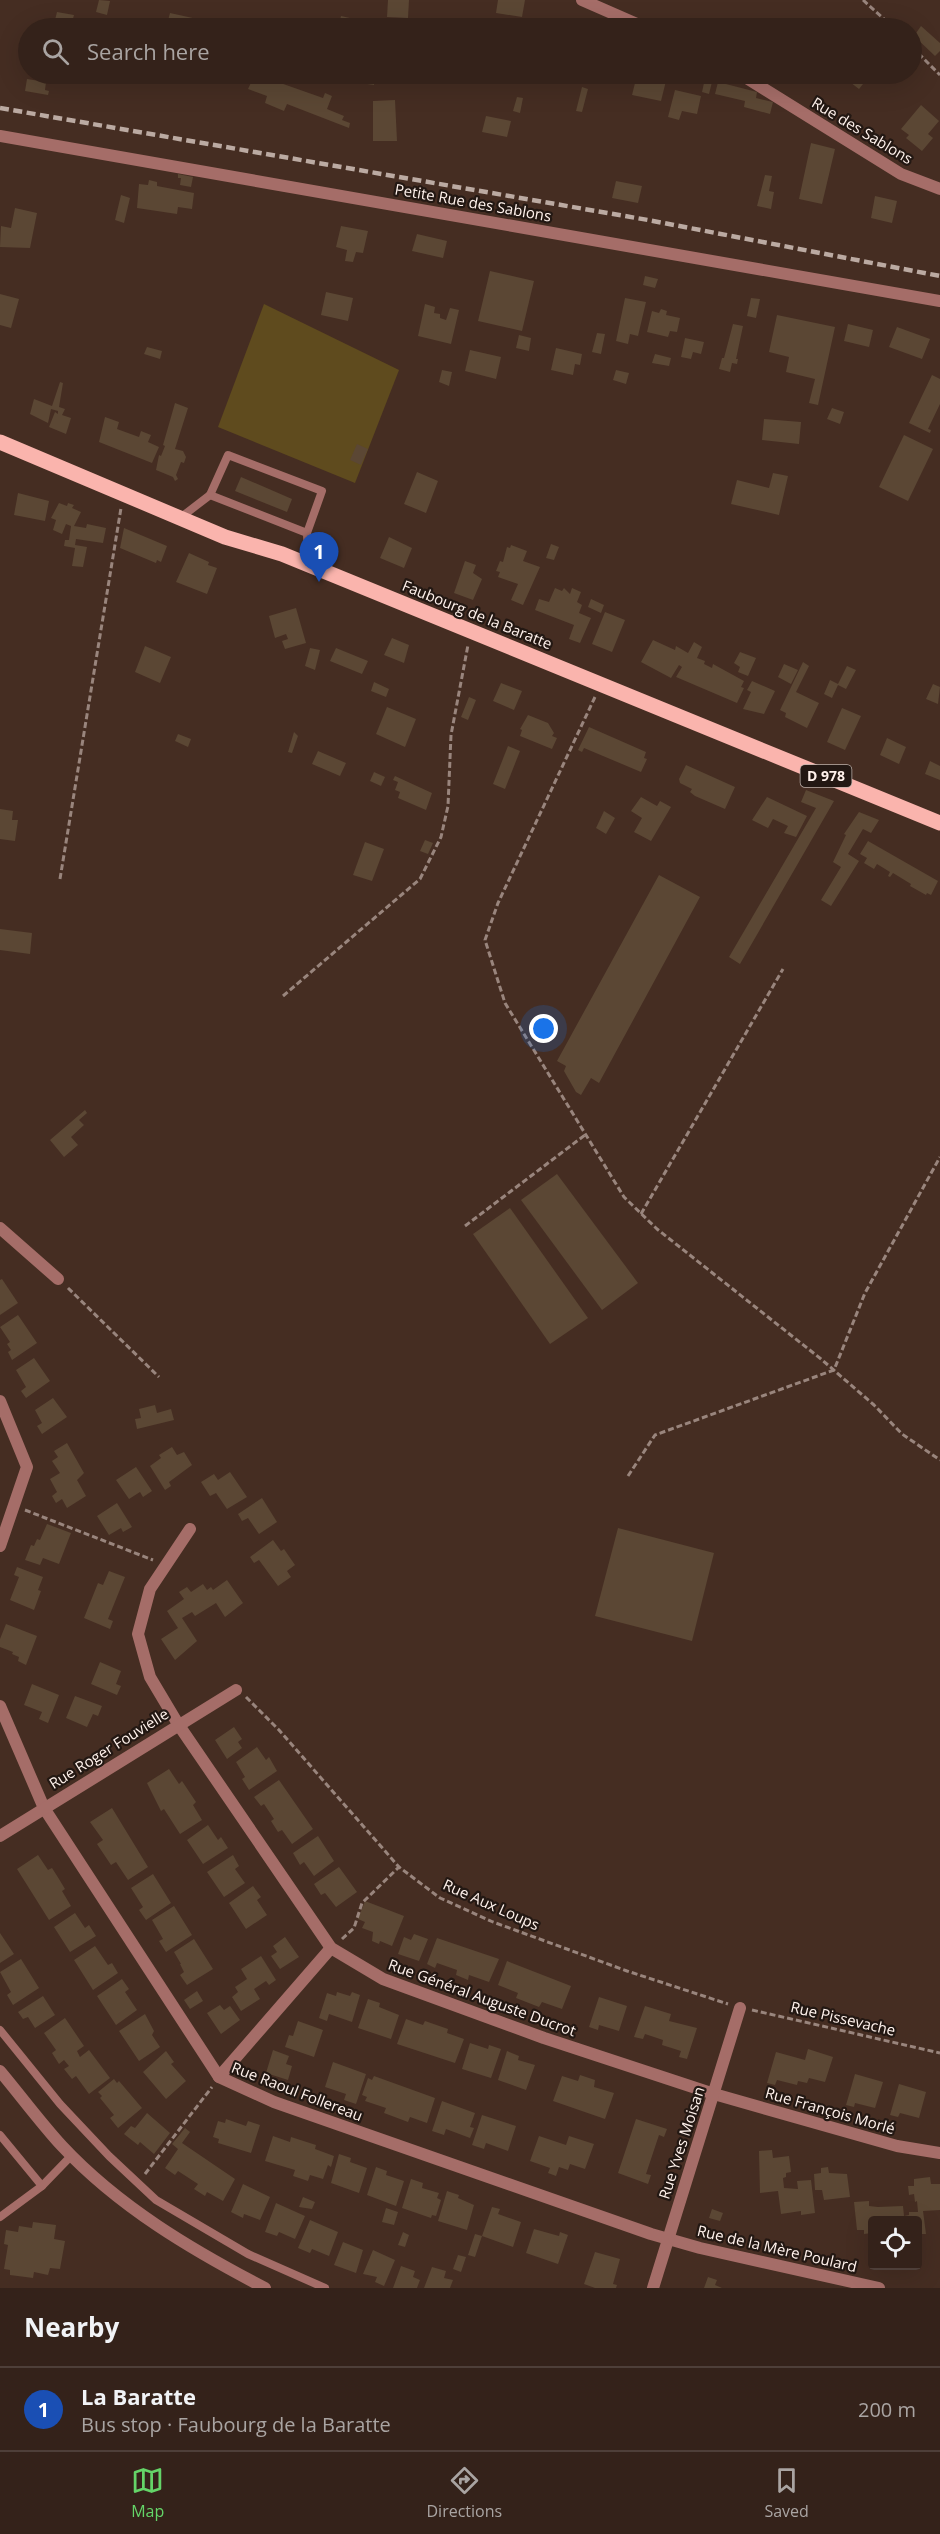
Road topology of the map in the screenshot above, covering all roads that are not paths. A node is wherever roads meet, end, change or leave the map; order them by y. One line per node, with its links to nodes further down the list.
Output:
1 (582, 0): 2 (street)
2 (623, 18)
3 (756, 84): 5 (street, Rue des Sablons)
4 (0, 135): 6 (street, Petite Rue des Sablons)
5 (940, 189)
6 (940, 302)
7 (0, 442): 9 (main road, Faubourg de la Baratte / D 978)
8 (210, 495): 9 (lane); 10 (lane); 10 (lane)
9 (180, 518): 11 (main road, Faubourg de la Baratte / D 978)
10 (307, 532): 11 (lane)
11 (308, 565): 12 (main road, Faubourg de la Baratte / D 978)
12 (940, 823)
13 (0, 1228): 14 (street)
14 (58, 1279)
15 (0, 1401): 17 (street)
16 (190, 1529): 20 (street, Rue Général Auguste Ducrot)
17 (0, 1546)
18 (236, 1690): 20 (street, Rue Roger Fouvielle)
19 (0, 1706): 21 (street, Rue Raoul Follereau)
20 (178, 1724): 21 (street, Rue Roger Fouvielle); 23 (street, Rue Général Auguste Ducrot)
21 (44, 1808): 22 (street, Rue Roger Fouvielle); 27 (street, Rue Raoul Follereau)
22 (0, 1836)
23 (331, 1948): 27 (street); 28 (street, Rue Général Auguste Ducrot)
24 (740, 2008): 28 (street, Rue Yves Moisan)
25 (0, 2030): 36 (lane)
26 (0, 2071): 31 (street)
27 (219, 2077): 34 (street, Rue Raoul Follereau)
28 (714, 2094): 30 (street, Rue François Morlé); 34 (street, Rue Yves Moisan)
29 (0, 2135): 32 (lane)
30 (940, 2153)
31 (72, 2155): 32 (lane); 35 (street)
32 (42, 2186): 33 (lane)
33 (0, 2217)
34 (668, 2239): 37 (street, Rue Yves Moisan); 38 (street, Rue de la Mère Poulard)
35 (265, 2288)
36 (325, 2288)
37 (653, 2288)
38 (879, 2288)

